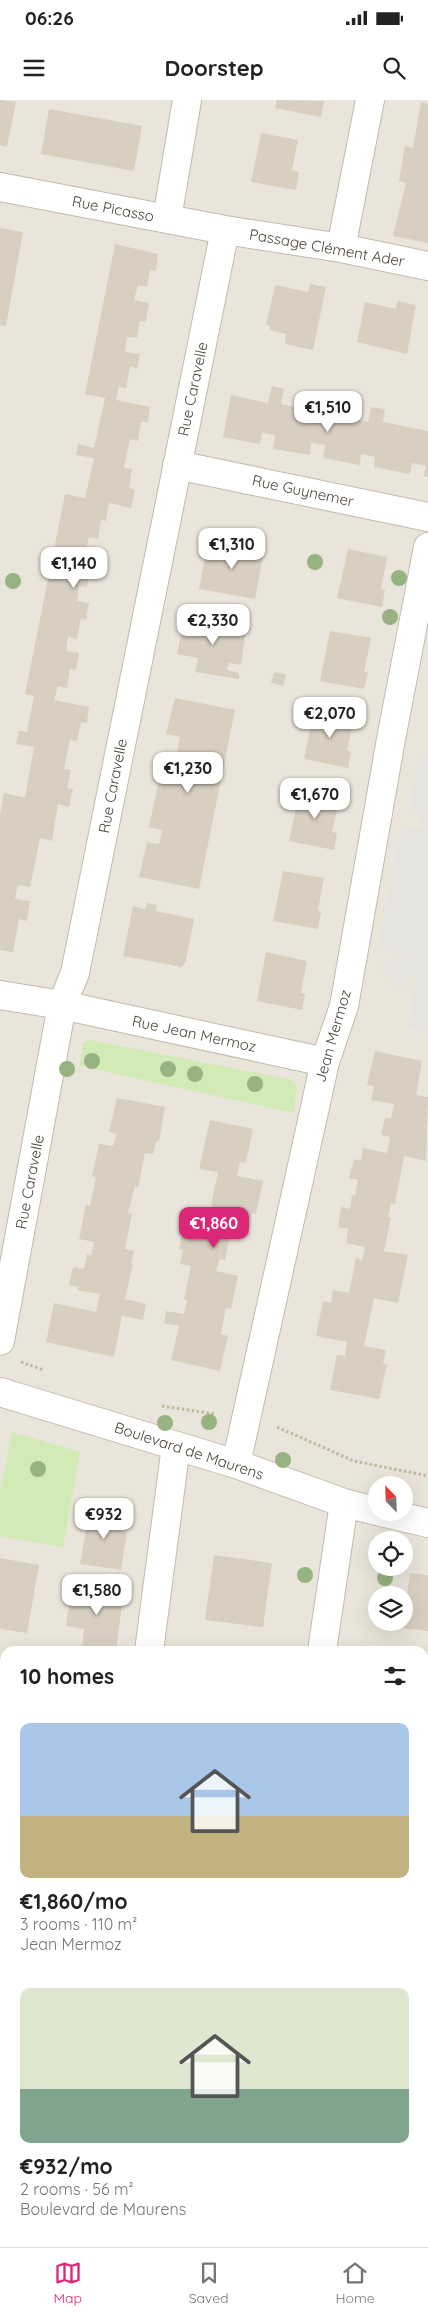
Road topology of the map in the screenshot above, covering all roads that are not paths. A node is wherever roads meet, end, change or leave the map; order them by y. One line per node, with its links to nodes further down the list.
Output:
1 (187, 100): 4 (street)
2 (370, 100): 6 (street)
3 (0, 187): 4 (street, Rue Picasso)
4 (167, 219): 5 (street, Rue Picasso)
5 (225, 230): 6 (street, Passage Clément Ader); 8 (street, Rue Caravelle)
6 (341, 248): 7 (street, Passage Clément Ader)
7 (428, 266)
8 (177, 465): 9 (street, Rue Guynemer); 12 (street, Rue Caravelle)
9 (428, 518)
10 (428, 546): 13 (street, Jean Mermoz)
11 (0, 995): 12 (street, Rue Jean Mermoz)
12 (62, 1005): 13 (street, Rue Jean Mermoz); 14 (street, Rue Caravelle)
13 (325, 1062): 17 (street, Jean Mermoz)
14 (7, 1350)
15 (0, 1392): 16 (street, Boulevard de Maurens)
16 (176, 1446): 17 (street, Boulevard de Maurens); 22 (street)
17 (236, 1464): 18 (street, Boulevard de Maurens)
18 (344, 1503): 19 (street, Boulevard de Maurens); 23 (street)
19 (368, 1509)
20 (413, 1519): 21 (street)
21 (428, 1523)
22 (150, 1646)
23 (323, 1646)

